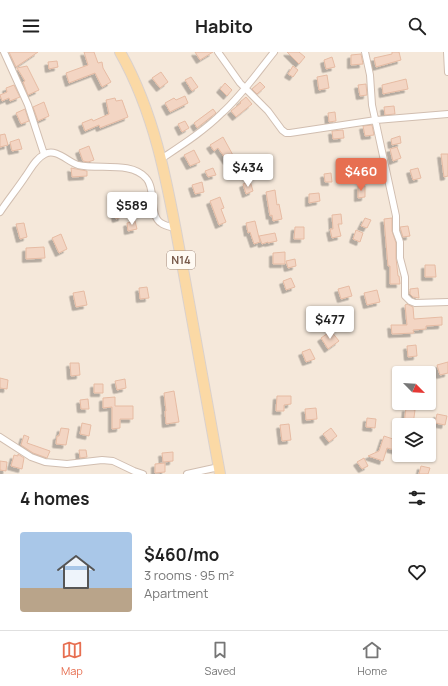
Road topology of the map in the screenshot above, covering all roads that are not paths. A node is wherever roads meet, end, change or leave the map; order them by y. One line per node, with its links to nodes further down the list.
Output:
1 (4, 52): 11 (street)
2 (120, 52): 12 (main road, N14)
3 (218, 52): 8 (street)
4 (274, 52): 8 (street)
5 (365, 52): 10 (street)
6 (447, 52): 7 (street)
7 (448, 72)
8 (246, 89): 10 (street); 12 (street)
9 (448, 114): 10 (street)
10 (376, 120): 15 (street)
11 (44, 154): 13 (street); 14 (street)
12 (161, 159): 14 (main road, N14)
13 (0, 212)
14 (175, 228): 17 (main road, N14)
15 (448, 302)
16 (0, 438): 18 (street)
17 (219, 470): 19 (street)
18 (143, 474)
19 (187, 474)

